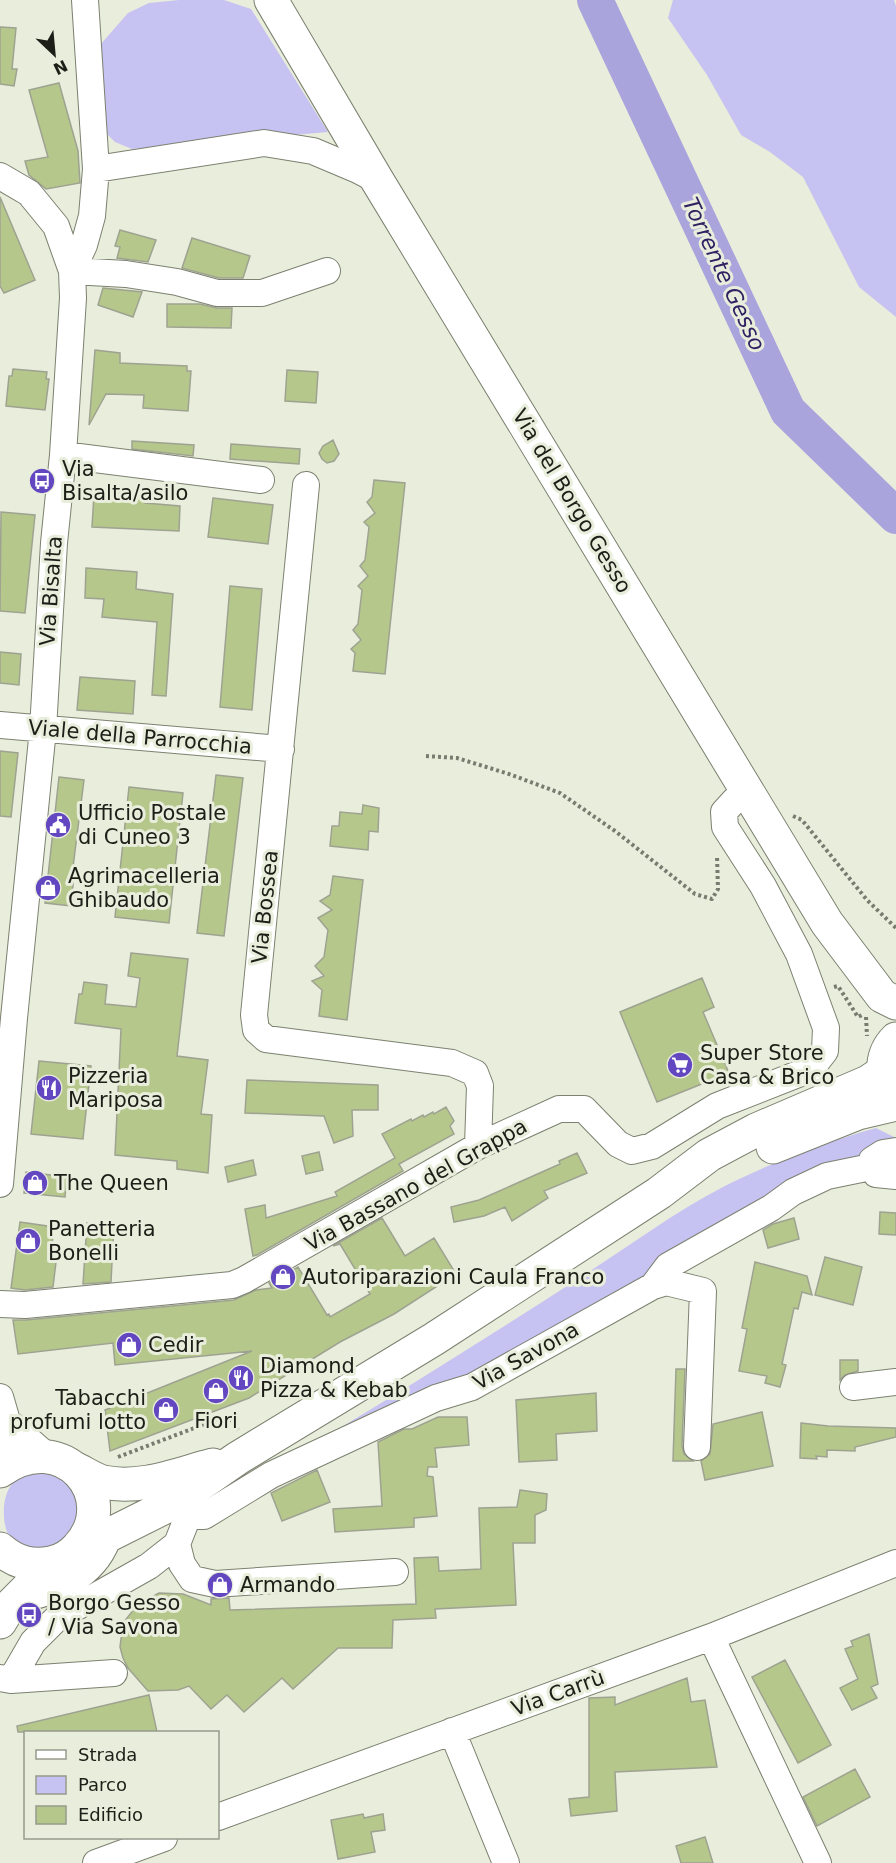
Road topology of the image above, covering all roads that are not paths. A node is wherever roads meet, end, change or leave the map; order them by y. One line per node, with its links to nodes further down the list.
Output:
1 (85, 0): 3 (street, Via Bisalta)
2 (271, 0): 5 (main road, Via del Borgo Gesso)
3 (96, 169): 5 (street); 6 (street, Via Bisalta)
4 (0, 176): 6 (street)
5 (377, 180): 14 (main road, Via del Borgo Gesso)
6 (72, 271): 7 (street); 8 (street, Via Bisalta)
7 (327, 271)
8 (63, 455): 9 (street); 12 (street, Via Bisalta)
9 (261, 480)
10 (306, 484): 13 (street, Via Bossea)
11 (0, 725): 12 (street, Viale della Parrocchia)
12 (43, 729): 13 (street, Viale della Parrocchia); 16 (street, Via Bisalta)
13 (281, 749): 18 (street, Via Bossea)
14 (748, 792): 15 (main road, Via del Borgo Gesso); 18 (street, Via Bassano del Grappa)
15 (889, 1000): 17 (main road, Via del Borgo Gesso)
16 (7, 1017): 22 (street, Via Bisalta)
17 (892, 1072): 28 (main road, Via Savona)
18 (478, 1146): 24 (street, Via Bassano del Grappa)
19 (896, 1150): 20 (street, Via Savona)
20 (871, 1167): 21 (street); 23 (street, Via Savona)
21 (896, 1176)
22 (0, 1184)
23 (653, 1286): 29 (street); 32 (street, Via Savona)
24 (0, 1304)
25 (896, 1382): 26 (street)
26 (853, 1387)
27 (4, 1409): 30 (street); 31 (street)
28 (239, 1445): 30 (main road, Via Savona); 32 (main road, Via Savona)
29 (696, 1447)
30 (61, 1462): 31 (main road); 33 (main road)
31 (0, 1470)
32 (181, 1509): 33 (main road, Via Savona); 34 (street)
33 (96, 1538): 36 (main road, Via Savona); 39 (street)
34 (177, 1544): 38 (street); 42 (street)
35 (0, 1549): 36 (main road)
36 (53, 1563): 39 (main road)
37 (896, 1563): 40 (street, Via Carrù)
38 (395, 1572)
39 (8, 1611)
40 (711, 1637): 43 (street, Via Carrù); 48 (street)
41 (114, 1673): 42 (street)
42 (6, 1679)
43 (452, 1731): 44 (street, Via Carrù); 47 (street)
44 (219, 1817)
45 (161, 1839): 46 (street)
46 (96, 1863)
47 (506, 1863)
48 (818, 1863)

